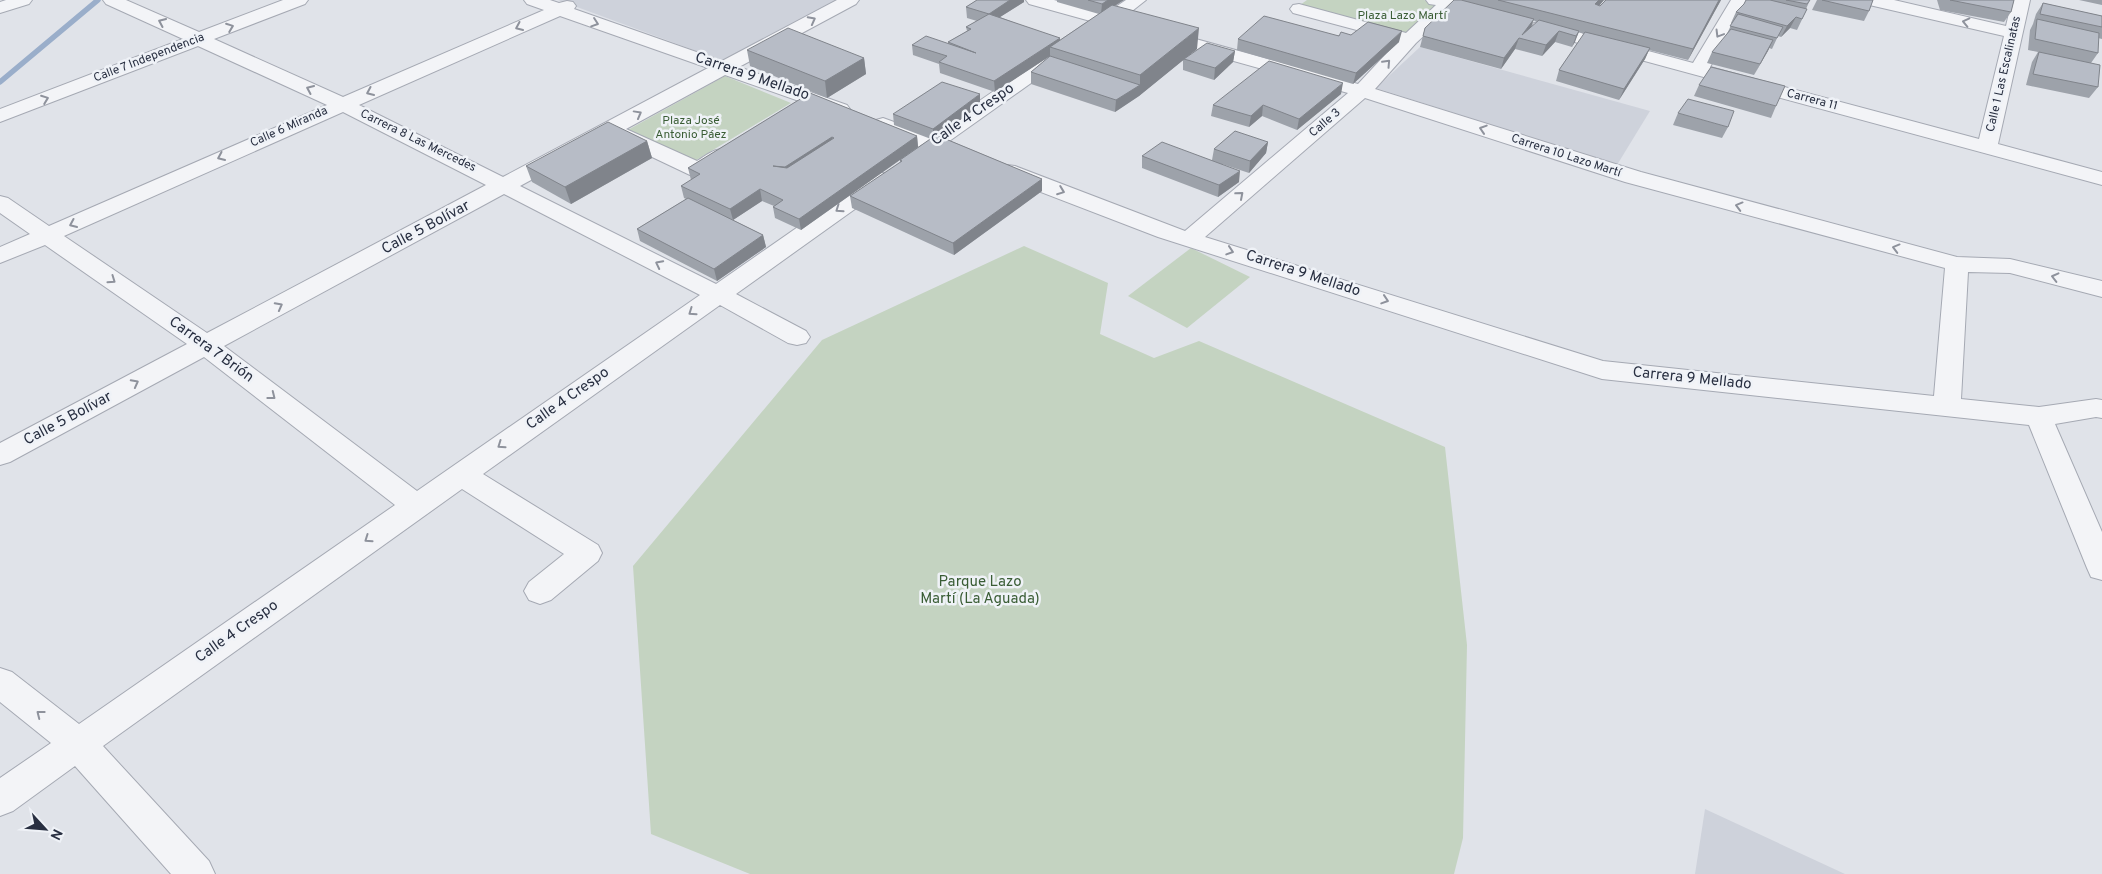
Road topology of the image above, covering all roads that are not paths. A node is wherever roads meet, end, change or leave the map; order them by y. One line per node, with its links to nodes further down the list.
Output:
1 (23, 0): 13 (street)
2 (112, 0): 20 (street, Carrera 8 Las Mercedes, one-way to 2)
3 (299, 0): 20 (street, Calle 7 Independencia, one-way to 3)
4 (533, 0): 15 (street, Carrera 9 Mellado)
5 (580, 0): 15 (street, Calle 6 Miranda)
6 (850, 0): 22 (street, Calle 5 Bolívar, one-way to 6)
7 (1036, 0): 17 (street, Carrera 10 Lazo Martí)
8 (1137, 0): 17 (street, Calle 4 Crespo)
9 (1740, 0): 23 (street, one-way to 23)
10 (1871, 0): 19 (street, one-way to 10)
11 (2021, 0): 19 (street, Calle 1 Las Escalinatas)
12 (1445, 1): 16 (street); 21 (street, Calle 3)
13 (0, 8)
14 (1299, 9): 21 (street)
15 (558, 10): 22 (street, Carrera 9 Mellado, one-way to 22); 26 (street, Calle 6 Miranda, one-way to 26)
16 (1506, 19)
17 (1107, 20): 24 (street, Carrera 10 Lazo Martí); 30 (street, Calle 4 Crespo)
18 (1525, 24): 23 (street, Carrera 11)
19 (2013, 33): 32 (street, Calle 1 Las Escalinatas)
20 (199, 39): 26 (street, Carrera 8 Las Mercedes, one-way to 20); 28 (street, Calle 7 Independencia, one-way to 20)
21 (1410, 39): 24 (street, Calle 3, one-way to 21)
22 (723, 67): 25 (street, Carrera 9 Mellado); 29 (street, Calle 5 Bolívar, one-way to 22)
23 (1699, 69): 32 (street, Carrera 11)
24 (1362, 91): 37 (street, Calle 3, one-way to 24); 39 (street, Carrera 10 Lazo Martí, one-way to 24)
25 (811, 98): 27 (street); 30 (street, Carrera 9 Mellado)
26 (342, 104): 34 (street, Carrera 8 Las Mercedes); 36 (street, Calle 6 Miranda, one-way to 36)
27 (787, 113)
28 (0, 116)
29 (610, 129): 31 (street); 34 (street, Calle 5 Bolívar)
30 (934, 143): 37 (street, Carrera 9 Mellado, one-way to 37); 41 (street, Calle 4 Crespo, one-way to 41)
31 (738, 144)
32 (1987, 147): 33 (street, Carrera 11)
33 (2102, 179)
34 (507, 186): 41 (street, Carrera 8 Las Mercedes, one-way to 34); 43 (street, Calle 5 Bolívar, one-way to 34)
35 (0, 203): 36 (street, Carrera 7 Brión)
36 (47, 235): 38 (street, Calle 6 Miranda); 43 (street, Carrera 7 Brión, one-way to 43)
37 (1190, 238): 44 (street, Carrera 9 Mellado, one-way to 44)
38 (0, 256)
39 (1957, 264): 40 (street, Carrera 10 Lazo Martí, one-way to 39); 44 (street)
40 (2102, 289)
41 (718, 294): 42 (street, Carrera 8 Las Mercedes); 48 (street, Calle 4 Crespo, one-way to 48)
42 (797, 337)
43 (206, 345): 47 (street, Calle 5 Bolívar, one-way to 43); 49 (street, Carrera 7 Brión, one-way to 49)
44 (1948, 407): 46 (street, Carrera 9 Mellado)
45 (2102, 409): 46 (street, Carrera 9 Mellado)
46 (2039, 417): 50 (street)
47 (0, 455)
48 (460, 474): 49 (street, Calle 4 Crespo); 51 (street)
49 (415, 506): 53 (street, Calle 4 Crespo, one-way to 53)
50 (2102, 568)
51 (540, 591)
52 (0, 682): 53 (street, one-way to 52)
53 (78, 744): 54 (street, Calle 4 Crespo); 55 (street)
54 (0, 799)
55 (196, 874)

